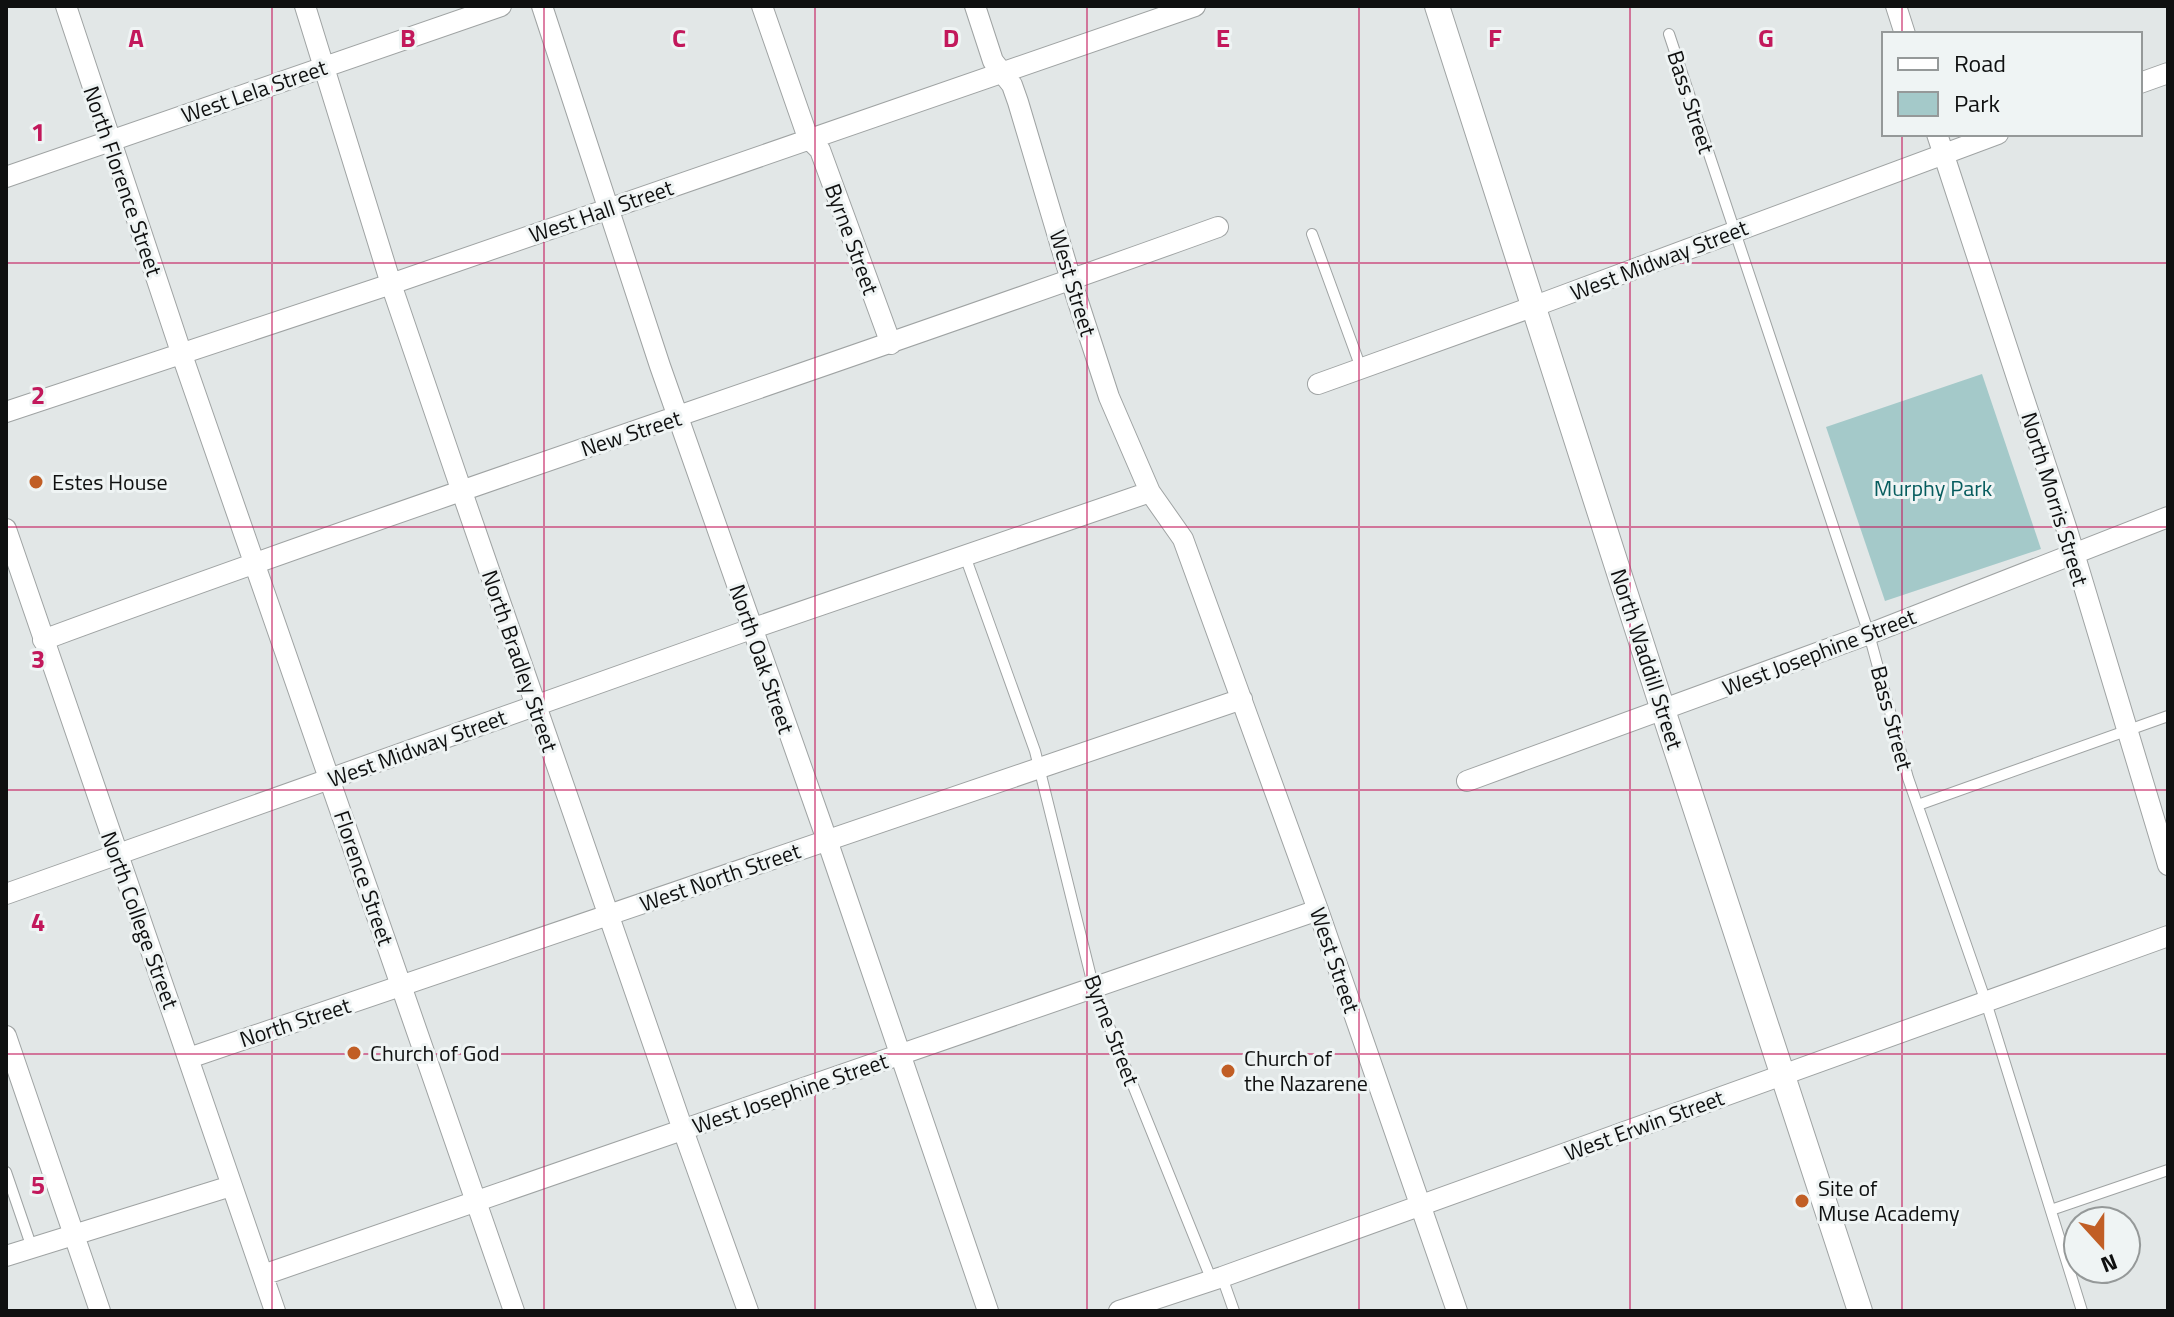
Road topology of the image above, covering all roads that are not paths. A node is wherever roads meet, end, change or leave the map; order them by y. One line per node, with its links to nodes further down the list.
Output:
1 (66, 6): 18 (street, North Florence Street)
2 (305, 6): 12 (street, North Bradley Street)
3 (501, 6): 12 (street, West Lela Street)
4 (542, 6): 21 (street, North Oak Street)
5 (762, 6): 17 (street, Byrne Street)
6 (975, 6): 13 (street, West Street)
7 (1195, 6): 13 (street, West Hall Street)
8 (1437, 6): 27 (street, North Waddill Street)
9 (1896, 6): 10 (street)
10 (1904, 32)
11 (1669, 34): 23 (lane, Bass Street)
12 (324, 67): 18 (street, West Lela Street); 26 (street, North Bradley Street)
13 (1003, 72): 17 (street, West Hall Street); 25 (street, West Street)
14 (2168, 73): 15 (street)
15 (2142, 82)
16 (1986, 136): 19 (street, West Midway Street)
17 (808, 138): 21 (street, West Hall Street); 28 (street, Byrne Street)
18 (109, 141): 20 (street, West Lela Street); 29 (street, North Florence Street)
19 (1940, 144): 23 (street, West Midway Street); 38 (street, North Morris Street)
20 (6, 177)
21 (608, 209): 26 (street, West Hall Street); 33 (street, North Oak Street)
22 (1218, 227): 25 (street, New Street)
23 (1734, 232): 27 (street, West Midway Street); 42 (lane, Bass Street)
24 (1312, 234): 30 (lane)
25 (1071, 280): 28 (street, New Street); 35 (street, West Street)
26 (391, 284): 29 (street, West Hall Street); 34 (street, North Bradley Street)
27 (1535, 306): 30 (street, West Midway Street); 46 (street, North Waddill Street)
28 (891, 344): 33 (street, New Street)
29 (182, 355): 32 (street, West Hall Street); 40 (street, Florence Street)
30 (1361, 368): 31 (street, West Midway Street)
31 (1318, 384)
32 (6, 412)
33 (679, 417): 34 (street, New Street); 41 (street, North Oak Street)
34 (461, 489): 40 (street, New Street); 45 (street, North Bradley Street)
35 (1150, 492): 39 (street); 44 (street, West Street)
36 (2168, 517): 38 (street, West Josephine Street)
37 (6, 529): 43 (street, North College Street)
38 (2073, 554): 42 (street, West Josephine Street); 48 (street, North Morris Street)
39 (965, 556): 41 (street, West Midway Street); 49 (lane)
40 (254, 562): 43 (street, New Street); 50 (street, Florence Street)
41 (751, 629): 45 (street, West Midway Street); 53 (street, North Oak Street)
42 (1869, 634): 46 (street, West Josephine Street); 52 (lane, Bass Street)
43 (43, 640): 54 (street, North College Street)
44 (1242, 699): 49 (street); 57 (street, West Street)
45 (536, 705): 50 (street, West Midway Street); 58 (street, North Bradley Street)
46 (1663, 710): 51 (street, West Josephine Street); 66 (street, North Waddill Street)
47 (2168, 716): 48 (lane)
48 (2127, 730): 52 (lane); 55 (street, North Morris Street)
49 (1038, 771): 53 (street, West North Street); 61 (lane, Byrne Street)
50 (329, 779): 54 (street, West Midway Street); 60 (street, Florence Street)
51 (1467, 781)
52 (1918, 805): 62 (lane, Bass Street)
53 (827, 840): 58 (street, West North Street); 64 (street, North Oak Street)
54 (117, 855): 56 (street, West Midway Street); 65 (street, North College Street)
55 (2168, 865)
56 (6, 894)
57 (1318, 910): 61 (street, West Josephine Street); 72 (street, West Street)
58 (609, 915): 60 (street, West North Street); 67 (street, North Bradley Street)
59 (2168, 936): 62 (street, West Erwin Street)
60 (402, 987): 65 (street, North Street); 71 (street, Florence Street)
61 (1094, 989): 64 (street, West Josephine Street); 78 (lane, Byrne Street)
62 (1986, 1002): 66 (street, West Erwin Street); 73 (lane, Bass Street)
63 (6, 1036): 74 (street)
64 (899, 1055): 67 (street, West Josephine Street); 83 (street, North Oak Street)
65 (189, 1058): 70 (street, North College Street)
66 (1784, 1075): 72 (street, West Erwin Street); 87 (street, North Waddill Street)
67 (683, 1130): 71 (street, West Josephine Street); 82 (street, North Bradley Street)
68 (2168, 1170): 73 (lane)
69 (6, 1172): 75 (lane)
70 (231, 1186): 74 (street); 77 (street, North College Street)
71 (476, 1202): 77 (street, West Josephine Street); 81 (street, Florence Street)
72 (1421, 1206): 78 (street, West Erwin Street); 86 (street, West Street)
73 (2051, 1210): 88 (lane, Bass Street)
74 (75, 1234): 75 (street); 79 (street)
75 (32, 1248): 76 (street)
76 (6, 1256)
77 (263, 1275): 80 (street, North College Street)
78 (1217, 1279): 84 (street, West Erwin Street); 85 (lane, Byrne Street)
79 (100, 1311)
80 (275, 1311)
81 (514, 1311)
82 (748, 1311)
83 (988, 1311)
84 (1119, 1311)
85 (1234, 1311)
86 (1457, 1311)
87 (1860, 1311)
88 (2082, 1311)

